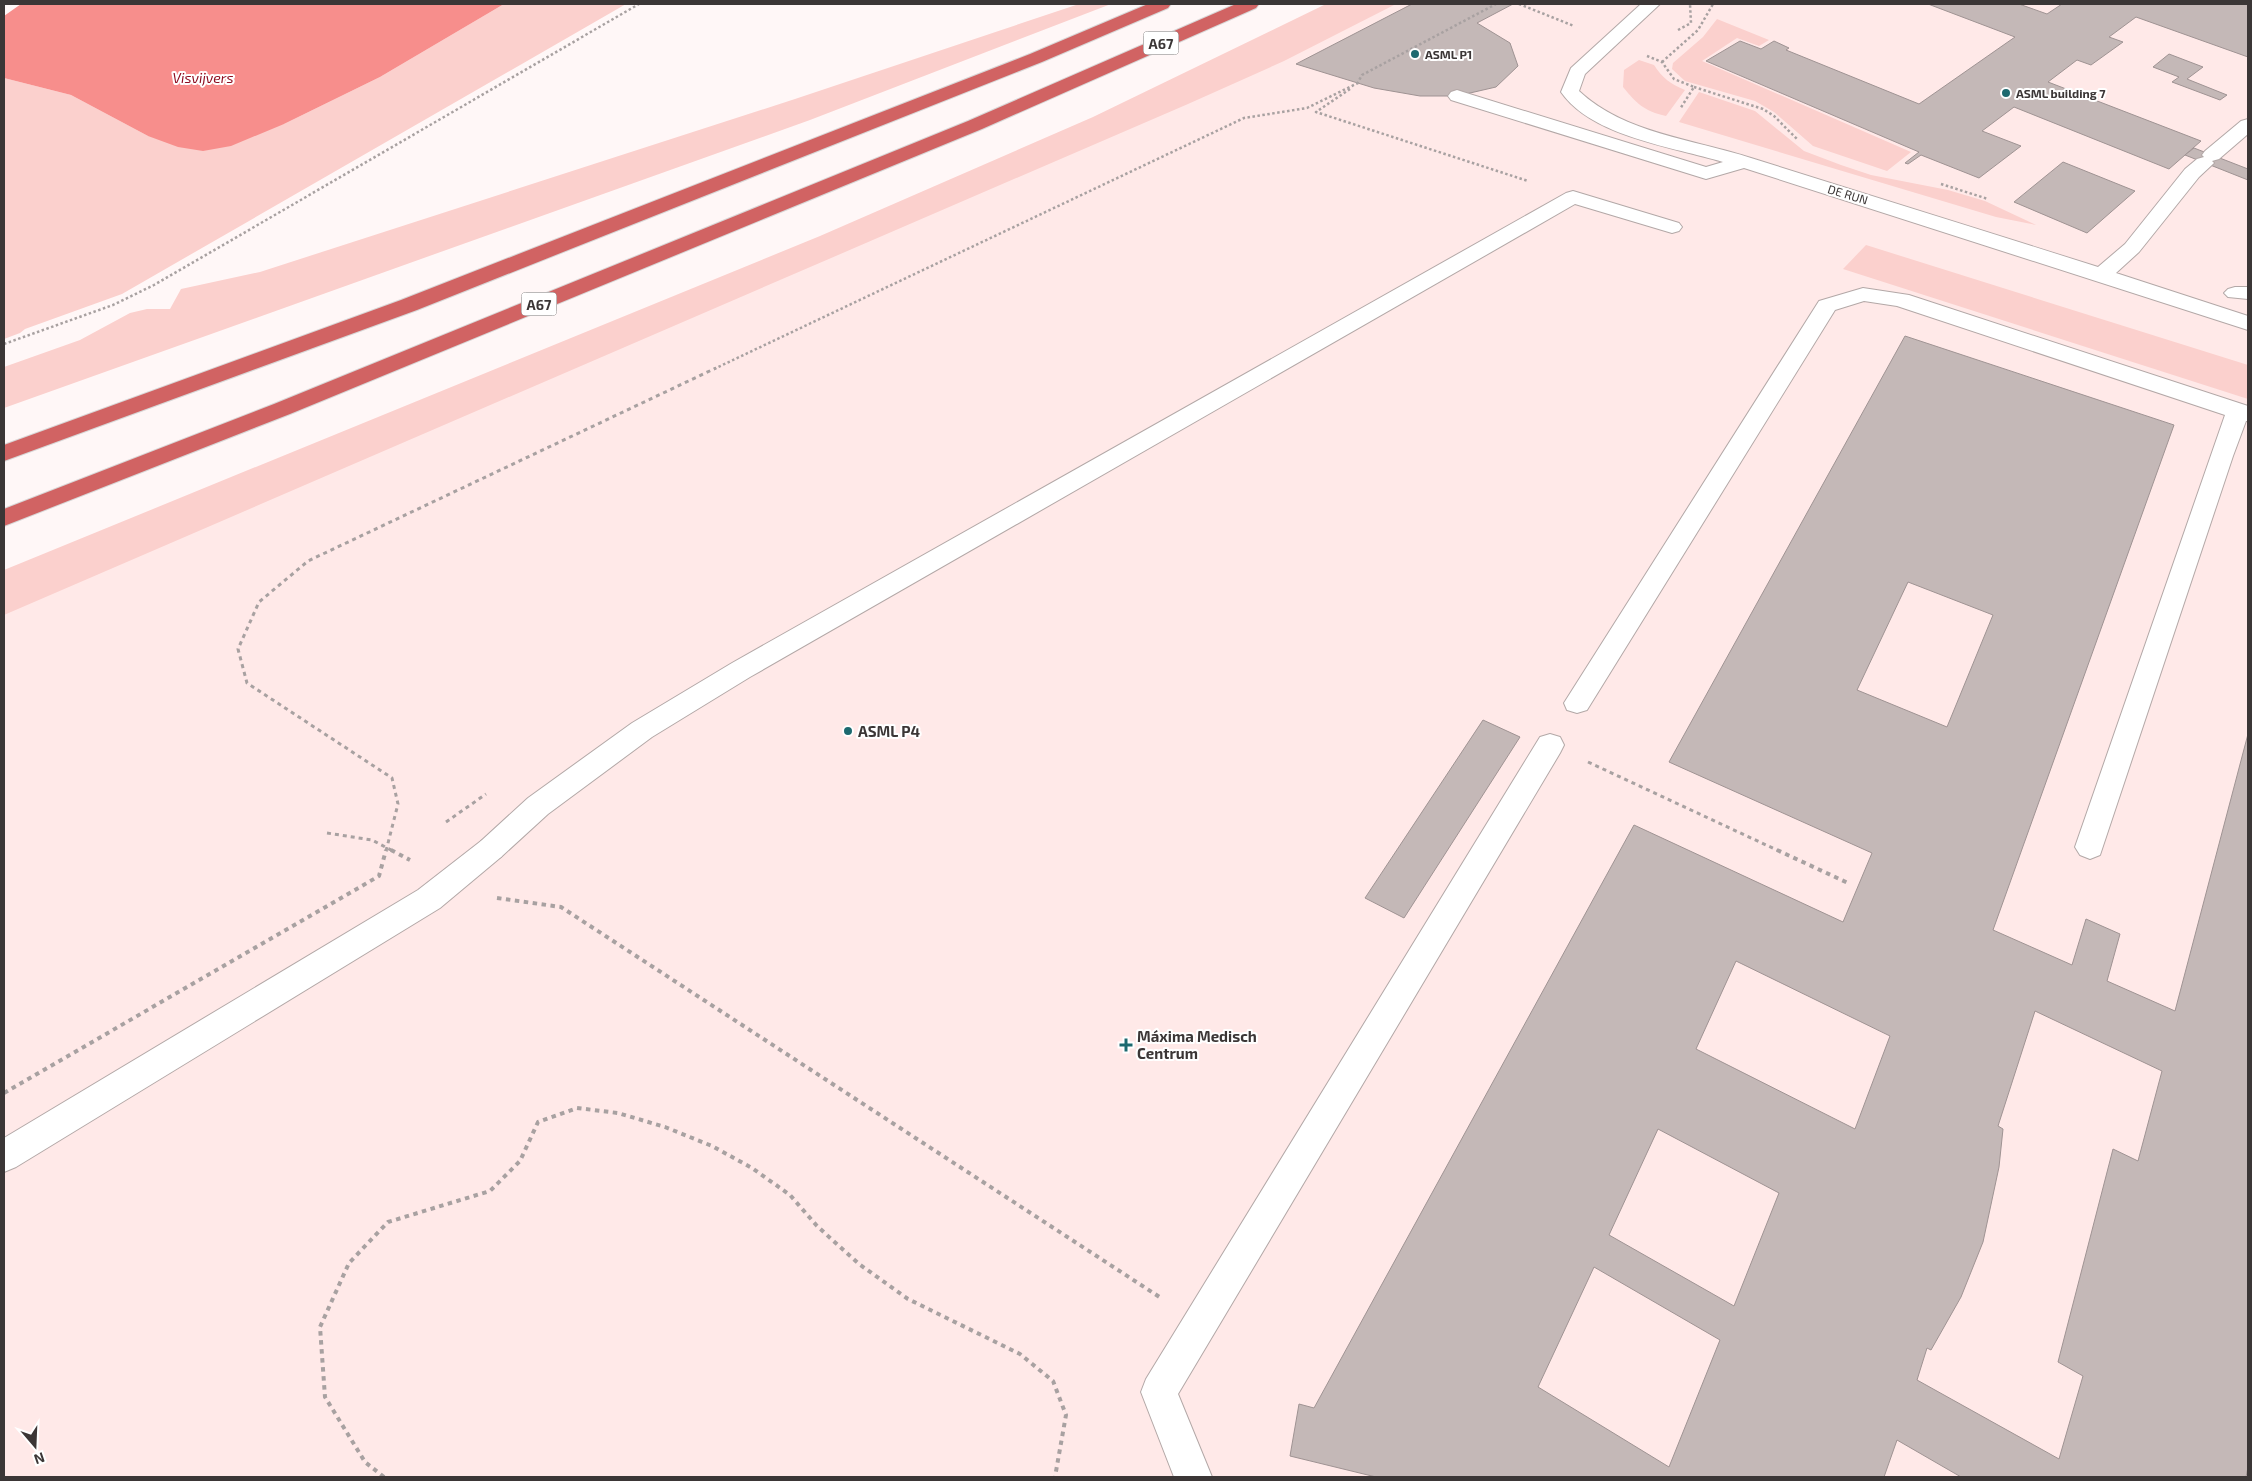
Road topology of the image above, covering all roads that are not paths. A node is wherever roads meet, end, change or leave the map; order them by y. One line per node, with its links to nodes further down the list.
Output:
1 (1162, 4): 11 (highway, A67)
2 (1250, 4): 12 (highway, A67)
3 (1651, 4): 6 (street, DE RUN)
4 (1457, 96): 6 (street)
5 (2248, 125): 8 (street)
6 (1744, 162): 8 (street, DE RUN)
7 (1672, 227): 16 (street)
8 (2102, 274): 9 (street, DE RUN)
9 (2248, 323)
10 (2243, 413): 13 (street); 15 (street)
11 (4, 453)
12 (4, 518)
13 (1577, 703)
14 (1550, 745): 17 (street)
15 (2090, 847)
16 (4, 1156)
17 (1193, 1477)

